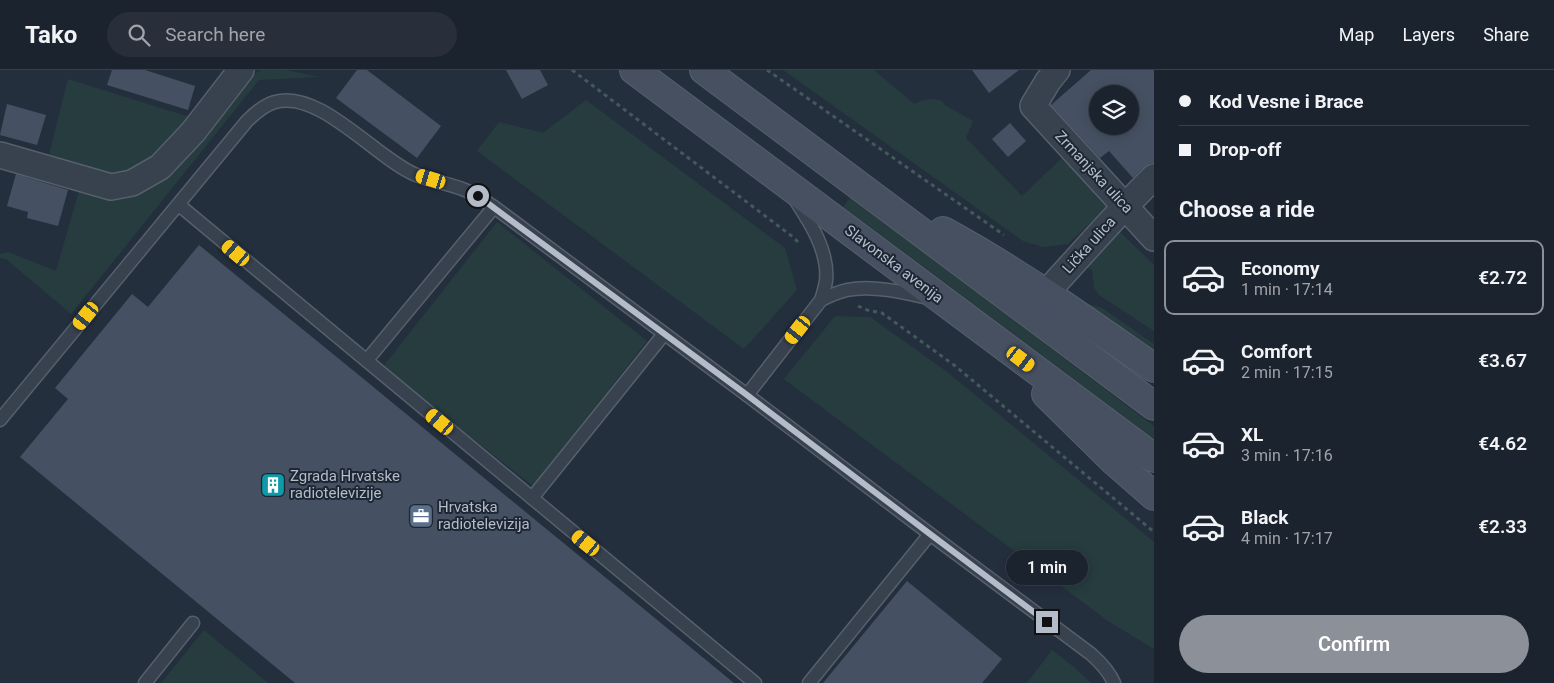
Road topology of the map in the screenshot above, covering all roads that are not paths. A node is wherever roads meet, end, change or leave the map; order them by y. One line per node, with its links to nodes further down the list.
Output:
1 (241, 70): 5 (street)
2 (634, 70): 7 (main road, Slavonska avenija)
3 (704, 70): 8 (main road)
4 (1057, 70): 10 (street, Zrmanjska ulica)
5 (0, 155)
6 (1154, 177): 10 (street, Lička ulica)
7 (782, 180): 14 (lane); 15 (main road, Slavonska avenija)
8 (882, 203): 13 (main road); 21 (main road)
9 (179, 205): 11 (lane); 18 (lane); 22 (lane)
10 (1125, 205): 12 (street, Zrmanjska ulica); 13 (street, Lička ulica)
11 (494, 207): 16 (lane); 18 (lane)
12 (1154, 238)
13 (1046, 293): 19 (main road)
14 (821, 300): 15 (lane); 20 (lane)
15 (945, 302): 17 (main road, Slavonska avenija)
16 (664, 334): 20 (lane); 25 (lane)
17 (991, 337): 23 (main road, Slavonska avenija); 24 (main road)
18 (366, 360): 25 (lane)
19 (1154, 368)
20 (747, 395): 26 (lane)
21 (1154, 406)
22 (0, 420)
23 (1154, 458)
24 (1154, 496)
25 (532, 498): 29 (lane)
26 (930, 534): 30 (lane); 31 (lane)
27 (193, 624): 28 (lane)
28 (145, 683)
29 (755, 683)
30 (809, 683)
31 (1114, 683)

